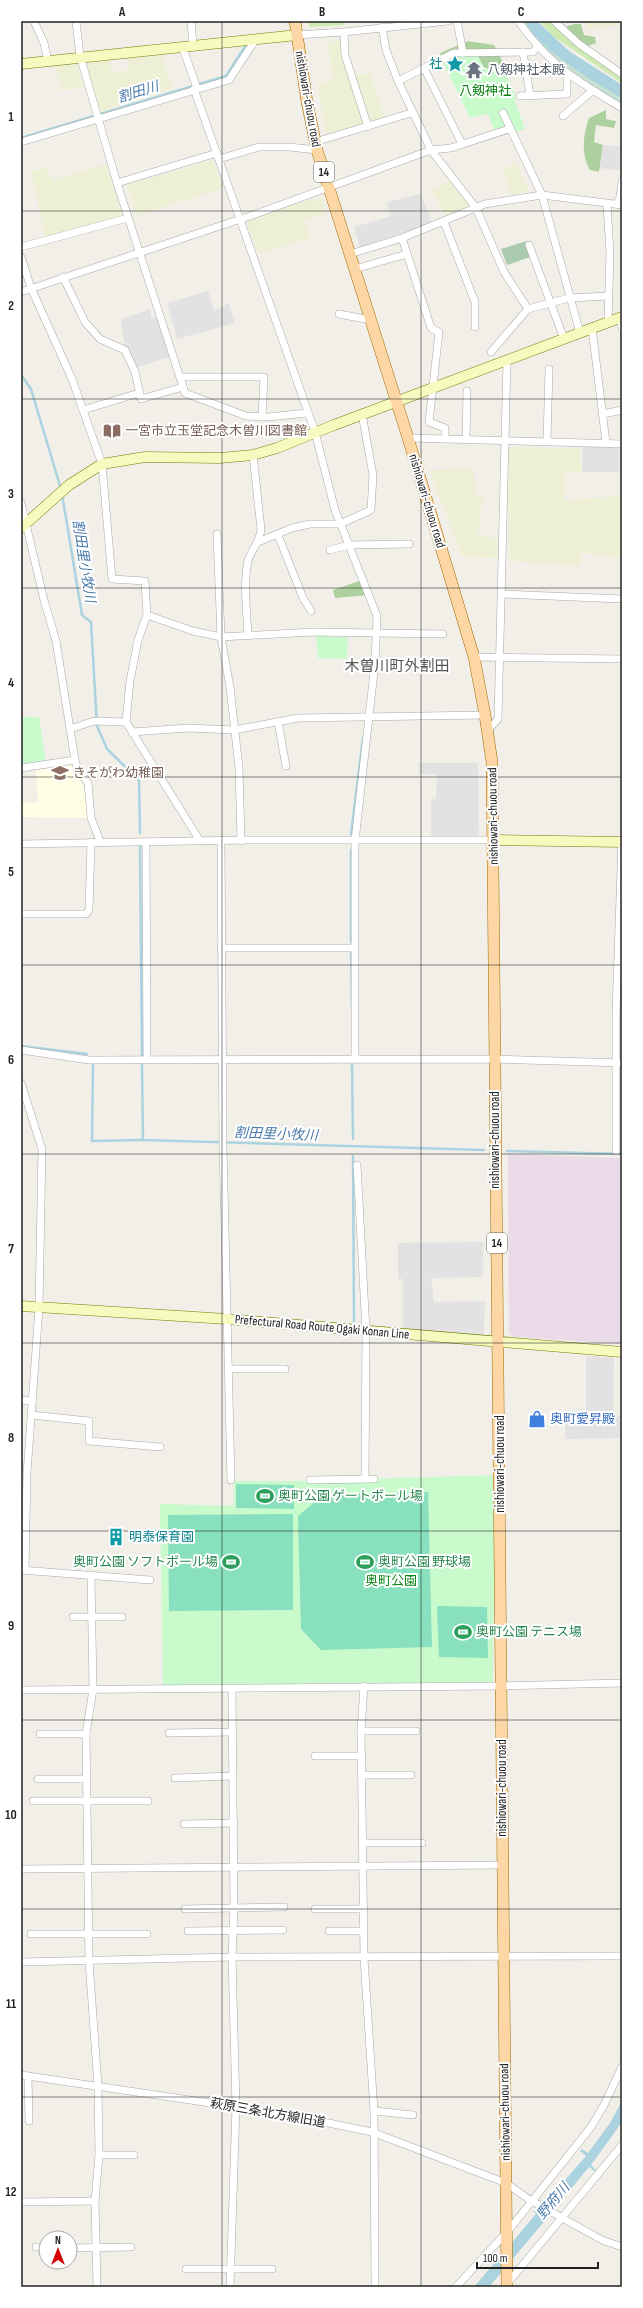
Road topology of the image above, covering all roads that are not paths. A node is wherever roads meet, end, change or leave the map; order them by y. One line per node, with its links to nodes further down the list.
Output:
1 (34, 21): 22 (street)
2 (76, 21): 21 (street)
3 (191, 21): 16 (street)
4 (295, 21): 14 (main road, nishiowari-chuou road / 14)
5 (370, 21): 12 (street)
6 (448, 21): 10 (street)
7 (457, 21): 20 (street)
8 (518, 21): 18 (street)
9 (554, 21): 25 (street)
10 (436, 22): 11 (street)
11 (382, 27): 12 (street); 27 (street)
12 (370, 29): 13 (street)
13 (344, 32): 14 (street); 37 (street)
14 (297, 35): 15 (street); 41 (main road, nishiowari-chuou road / 14)
15 (256, 39): 16 (street); 28 (street)
16 (193, 45): 17 (street)
17 (182, 46): 21 (street); 28 (street)
18 (538, 46): 19 (street); 26 (street)
19 (523, 52): 20 (street); 30 (street)
20 (463, 53): 24 (street)
21 (80, 56): 22 (street); 35 (street)
22 (48, 61): 23 (street)
23 (21, 64)
24 (424, 68): 27 (street); 40 (street)
25 (622, 74)
26 (567, 75): 29 (street); 30 (street)
27 (398, 81): 33 (street)
28 (196, 87): 35 (street); 43 (street)
29 (592, 91): 32 (street); 36 (street)
30 (530, 95): 31 (street)
31 (520, 96)
32 (622, 108)
33 (411, 113): 37 (street); 42 (street)
34 (502, 113): 38 (street)
35 (98, 116): 39 (street); 45 (street)
36 (563, 116)
37 (368, 127): 41 (street)
38 (509, 129): 40 (street); 47 (street)
39 (21, 142)
40 (462, 144): 42 (street)
41 (316, 146): 43 (street); 46 (main road, nishiowari-chuou road / 14)
42 (430, 150): 46 (street); 50 (street)
43 (218, 156): 45 (street); 52 (street)
44 (622, 181): 49 (street)
45 (117, 183): 51 (street)
46 (329, 189): 52 (street); 58 (main road, nishiowari-chuou road / 14)
47 (542, 196): 48 (street); 50 (street); 66 (street)
48 (607, 204): 49 (street); 65 (street)
49 (619, 204)
50 (476, 208): 53 (street); 68 (street)
51 (128, 218): 56 (street); 57 (street)
52 (240, 219): 57 (street); 88 (street)
53 (444, 222): 54 (street); 73 (street)
54 (402, 238): 58 (street); 59 (street)
55 (529, 245): 67 (street)
56 (21, 248)
57 (140, 254): 62 (street); 80 (street)
58 (350, 254): 61 (main road, nishiowari-chuou road / 14)
59 (407, 254): 61 (street); 82 (street)
60 (21, 257): 63 (street)
61 (355, 269): 70 (main road, nishiowari-chuou road / 14)
62 (63, 277): 63 (street); 84 (street)
63 (31, 288): 64 (street); 86 (street)
64 (21, 292)
65 (608, 296): 66 (street); 72 (street)
66 (569, 298): 67 (street); 75 (street)
67 (550, 302): 68 (street); 76 (street)
68 (528, 309): 77 (street)
69 (340, 314): 70 (street)
70 (370, 320): 85 (main road, nishiowari-chuou road / 14)
71 (621, 321): 72 (street)
72 (608, 322): 74 (street)
73 (474, 327)
74 (592, 328): 75 (street); 90 (street)
75 (580, 333): 76 (street)
76 (564, 339): 78 (street)
77 (491, 352)
78 (507, 361): 82 (street); 96 (street)
79 (549, 369): 97 (street)
80 (180, 377): 81 (street); 91 (street)
81 (183, 387): 84 (street); 91 (street)
82 (432, 389): 85 (street); 94 (street)
83 (467, 391): 95 (street)
84 (139, 393): 86 (street)
85 (395, 402): 89 (street); 93 (main road, nishiowari-chuou road / 14)
86 (83, 410): 101 (street)
87 (622, 410): 90 (street)
88 (308, 413): 91 (street); 92 (street)
89 (362, 414): 92 (street); 103 (street)
90 (603, 414): 98 (street)
91 (262, 417)
92 (315, 432): 100 (street); 103 (street)
93 (408, 438): 94 (street); 120 (main road, nishiowari-chuou road / 14)
94 (445, 439): 95 (street)
95 (466, 439): 96 (street)
96 (506, 440): 97 (street); 111 (street)
97 (547, 441): 98 (street)
98 (606, 443): 99 (street)
99 (622, 444)
100 (252, 455): 101 (street); 107 (street)
101 (102, 464): 104 (street); 114 (street)
102 (21, 503): 104 (street)
103 (340, 524): 106 (street); 109 (street)
104 (24, 525): 126 (street)
105 (217, 534): 118 (street)
106 (278, 534): 107 (street); 113 (street)
107 (258, 542): 117 (street)
108 (408, 544): 109 (street)
109 (349, 545): 110 (street); 115 (street)
110 (330, 550)
111 (502, 594): 112 (street); 119 (street)
112 (622, 599)
113 (311, 610)
114 (146, 615): 118 (street); 124 (street)
115 (378, 634): 116 (street); 117 (street); 123 (street)
116 (443, 634)
117 (248, 636): 118 (street)
118 (221, 637): 127 (street)
119 (500, 656): 120 (street); 121 (street); 128 (street)
120 (474, 657): 122 (main road, nishiowari-chuou road / 14)
121 (622, 659)
122 (485, 715): 123 (street); 128 (main road, nishiowari-chuou road / 14)
123 (370, 716): 125 (street); 133 (street)
124 (126, 722): 126 (street); 129 (street)
125 (278, 722): 127 (street); 131 (street)
126 (70, 729): 130 (street)
127 (234, 730): 129 (street); 137 (street)
128 (488, 730): 134 (main road, nishiowari-chuou road / 14)
129 (132, 732): 135 (street)
130 (75, 760): 132 (street); 139 (street)
131 (286, 766)
132 (21, 768)
133 (355, 840): 134 (street); 137 (street); 145 (street)
134 (493, 840): 141 (street); 148 (main road, nishiowari-chuou road / 14)
135 (200, 841): 136 (street); 140 (street)
136 (221, 841): 137 (street); 144 (street)
137 (241, 841)
138 (91, 842): 139 (street); 142 (street); 143 (street)
139 (100, 842): 140 (street)
140 (146, 842): 149 (street)
141 (622, 842): 151 (street)
142 (21, 844)
143 (21, 914)
144 (221, 948): 145 (street); 150 (street)
145 (354, 948): 147 (street)
146 (21, 1050): 149 (street)
147 (355, 1058): 148 (street); 150 (street)
148 (495, 1059): 151 (street); 159 (main road, nishiowari-chuou road / 14)
149 (146, 1060): 150 (street)
150 (223, 1060): 157 (street)
151 (619, 1064): 153 (street)
152 (21, 1083): 156 (street)
153 (616, 1151)
154 (357, 1165): 158 (street)
155 (21, 1306): 156 (street, Prefectural Road Route Ogaki Konan Line)
156 (39, 1308): 157 (street, Prefectural Road Route Ogaki Konan Line); 164 (street)
157 (227, 1319): 158 (street, Prefectural Road Route Ogaki Konan Line); 161 (street)
158 (366, 1331): 159 (street, Prefectural Road Route Ogaki Konan Line); 168 (street)
159 (499, 1342): 160 (street, Prefectural Road Route Ogaki Konan Line); 180 (main road, nishiowari-chuou road / 14)
160 (622, 1352)
161 (228, 1369): 162 (street); 170 (street)
162 (285, 1369)
163 (21, 1400): 164 (street)
164 (32, 1401): 165 (street)
165 (31, 1415): 166 (street); 167 (street)
166 (160, 1447)
167 (24, 1464): 172 (street)
168 (365, 1479): 169 (street); 171 (street)
169 (374, 1479)
170 (231, 1480)
171 (310, 1480)
172 (23, 1570): 173 (street)
173 (91, 1577): 174 (street); 177 (street)
174 (150, 1580)
175 (73, 1617): 177 (street)
176 (122, 1617): 177 (street)
177 (93, 1618): 182 (street)
178 (622, 1683): 180 (street)
179 (364, 1686): 180 (street); 181 (street); 184 (street)
180 (502, 1686): 205 (main road, nishiowari-chuou road / 14)
181 (232, 1688): 182 (street); 186 (street)
182 (93, 1689): 183 (street); 189 (street)
183 (21, 1690)
184 (361, 1731): 185 (street); 191 (street)
185 (416, 1731)
186 (233, 1732): 187 (street); 194 (street)
187 (169, 1733)
188 (40, 1734): 189 (street)
189 (86, 1734): 196 (street)
190 (315, 1756): 191 (street)
191 (362, 1756): 192 (street)
192 (362, 1775): 193 (street); 203 (street)
193 (411, 1775)
194 (233, 1776): 197 (street); 201 (street)
195 (38, 1778): 196 (street)
196 (86, 1778): 199 (street)
197 (175, 1778)
198 (33, 1801): 199 (street)
199 (87, 1801): 200 (street); 209 (street)
200 (148, 1801)
201 (234, 1823): 202 (street); 206 (street)
202 (184, 1824)
203 (363, 1843): 204 (street); 207 (street)
204 (422, 1843)
205 (502, 1865): 207 (street); 223 (main road, nishiowari-chuou road / 14)
206 (234, 1866): 207 (street); 209 (street); 210 (street)
207 (363, 1867): 213 (street)
208 (21, 1869): 209 (street)
209 (88, 1870): 221 (street)
210 (234, 1907): 211 (street); 214 (street); 215 (street)
211 (284, 1907)
212 (315, 1908): 213 (street)
213 (364, 1908): 219 (street)
214 (184, 1909)
215 (233, 1929): 216 (street); 217 (street); 225 (street)
216 (283, 1930)
217 (188, 1931)
218 (329, 1931): 219 (street)
219 (364, 1931): 226 (street)
220 (32, 1934): 221 (street)
221 (89, 1934): 222 (street); 227 (street)
222 (147, 1934)
223 (503, 1956): 224 (street); 226 (street); 240 (main road, nishiowari-chuou road / 14)
224 (622, 1956)
225 (232, 1957): 226 (street); 227 (street); 232 (street)
226 (364, 1958): 233 (street)
227 (89, 1961): 228 (street); 231 (street)
228 (21, 1962)
229 (622, 2067): 242 (street)
230 (24, 2075): 231 (street, 萩原三条北方線旧道); 235 (street)
231 (98, 2086): 232 (street, 萩原三条北方線旧道); 238 (street)
232 (236, 2106): 236 (street, 萩原三条北方線旧道); 251 (street)
233 (374, 2111): 234 (street); 236 (street)
234 (414, 2115)
235 (29, 2121)
236 (372, 2132): 240 (street, 萩原三条北方線旧道); 256 (street)
237 (622, 2145): 244 (street)
238 (99, 2155): 239 (street); 241 (street)
239 (134, 2155)
240 (506, 2183): 242 (street, 萩原三条北方線旧道); 245 (main road, nishiowari-chuou road / 14)
241 (95, 2201): 243 (street); 249 (street)
242 (532, 2201): 244 (street, 萩原三条北方線旧道); 245 (street)
243 (21, 2202)
244 (562, 2218): 247 (street, 萩原三条北方線旧道); 253 (street)
245 (508, 2231): 253 (main road, nishiowari-chuou road / 14); 257 (street)
246 (131, 2247): 249 (street)
247 (622, 2247)
248 (78, 2248): 249 (street)
249 (97, 2248): 254 (street)
250 (186, 2269): 251 (street)
251 (230, 2269): 252 (street); 255 (street)
252 (272, 2269)
253 (506, 2286)
254 (98, 2287)
255 (230, 2287)
256 (375, 2287)
257 (456, 2287)

